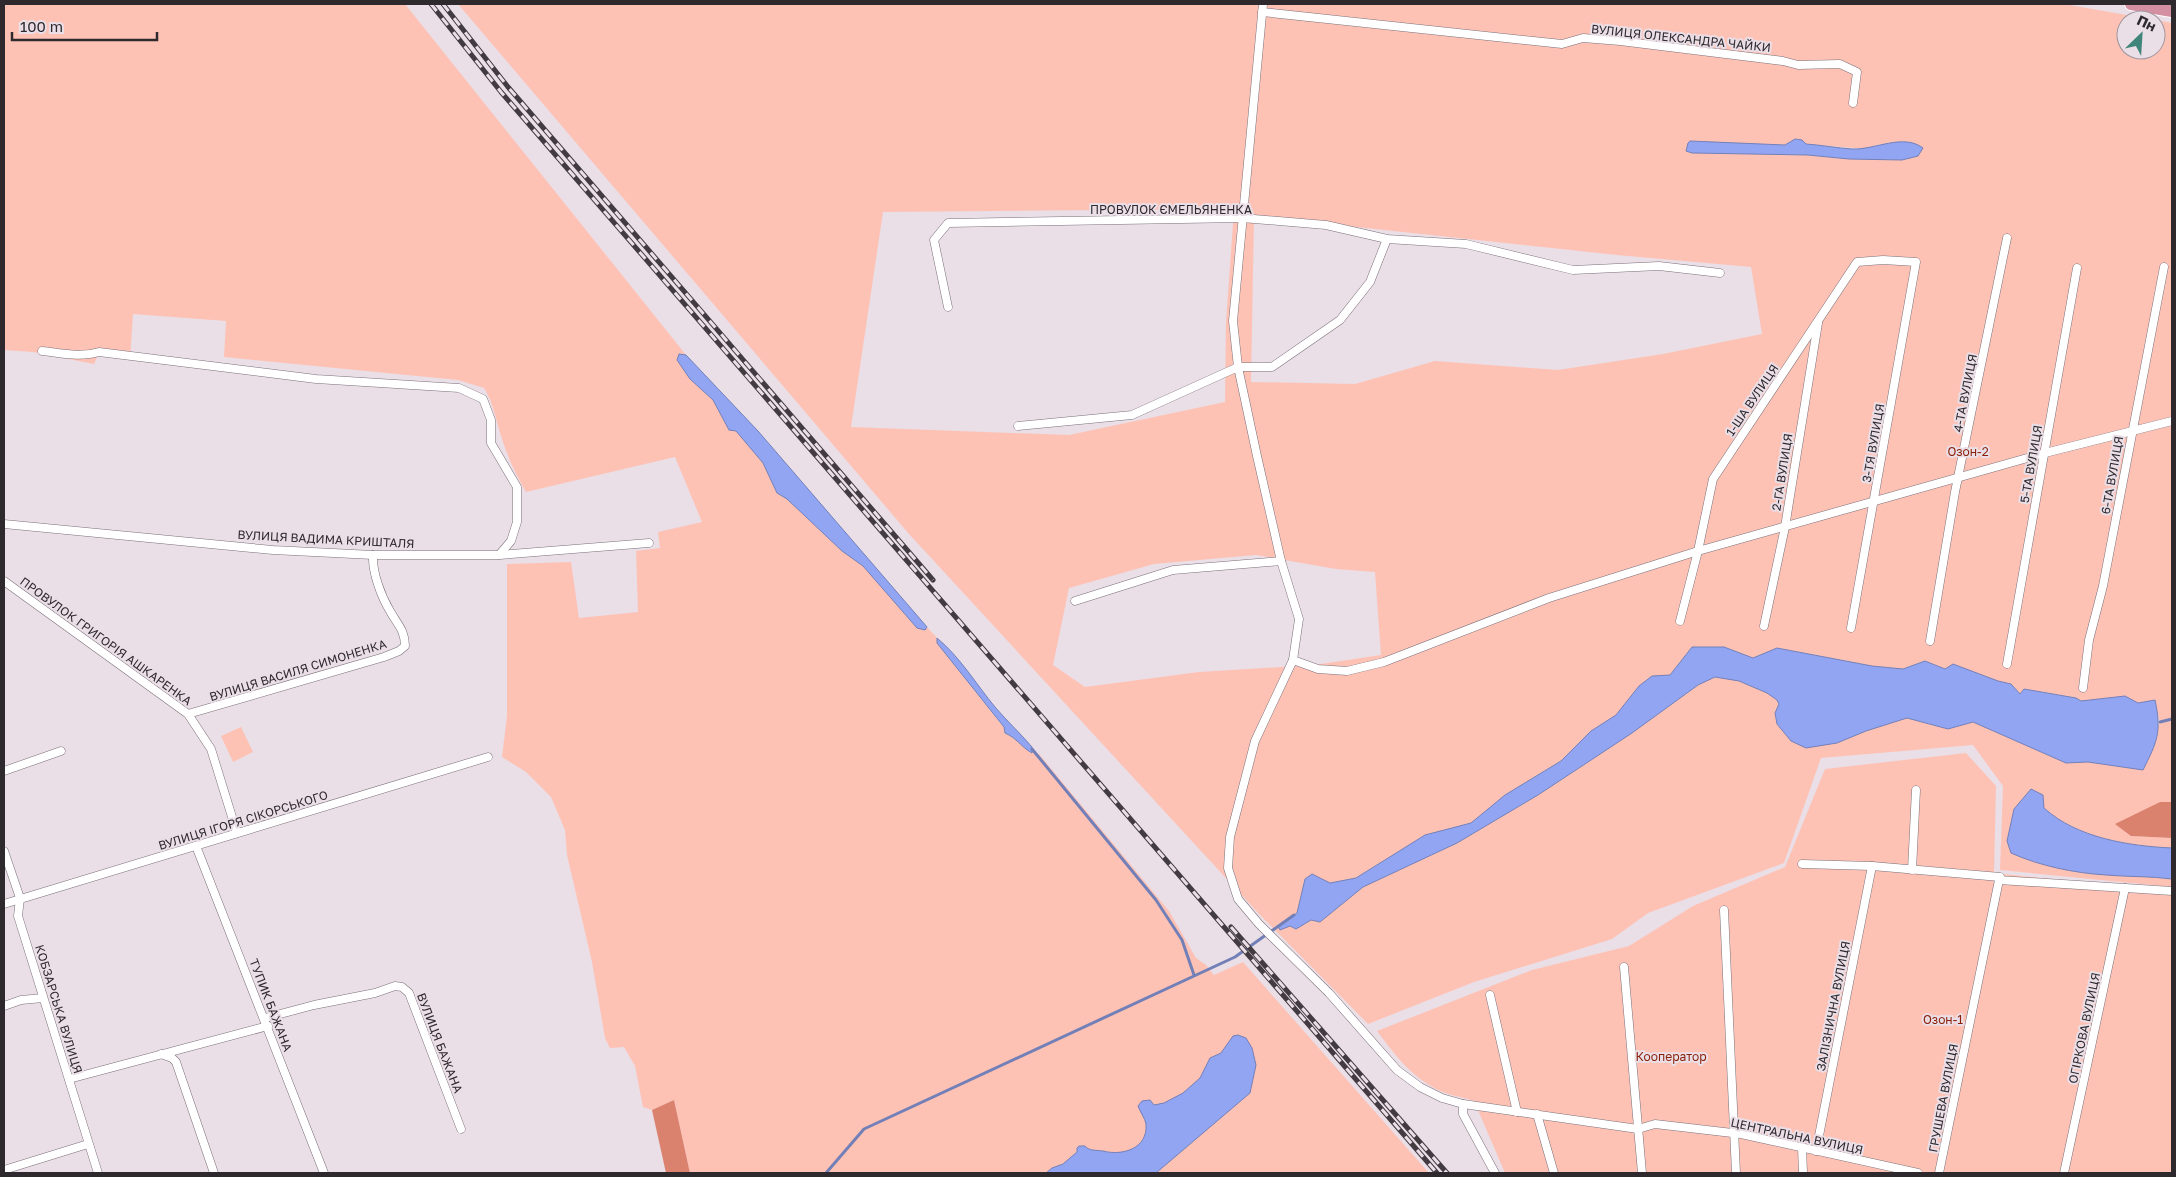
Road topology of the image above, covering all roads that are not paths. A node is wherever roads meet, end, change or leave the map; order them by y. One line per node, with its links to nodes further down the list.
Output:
1 (2131, 4): 3 (highway)
2 (1262, 8): 4 (street, ВУЛИЦЯ ОЛЕКСАНДРА ЧАЙКИ); 5 (street, ЦЕНТРАЛЬНА ВУЛИЦЯ)
3 (2172, 11)
4 (1853, 104)
5 (1242, 218): 7 (street, ПРОВУЛОК ЄМЕЛЬЯНЕНКА); 12 (street, ПРОВУЛОК ЄМЕЛЬЯНЕНКА); 15 (street, ЦЕНТРАЛЬНА ВУЛИЦЯ)
6 (2007, 238): 20 (street, 4-ТА ВУЛИЦЯ)
7 (1387, 239): 11 (street, ПРОВУЛОК ЄМЕЛЬЯНЕНКА); 15 (street)
8 (1916, 262): 13 (street, 1-ША ВУЛИЦЯ); 21 (street, 3-ТЯ ВУЛИЦЯ)
9 (2164, 267): 18 (street, 6-ТА ВУЛИЦЯ)
10 (2077, 268): 19 (street, 5-ТА ВУЛИЦЯ)
11 (1720, 273)
12 (948, 307)
13 (1818, 321): 23 (street, 2-ГА ВУЛИЦЯ); 25 (street, 1-ША ВУЛИЦЯ)
14 (42, 350): 27 (street)
15 (1238, 367): 17 (street); 28 (street, ЦЕНТРАЛЬНА ВУЛИЦЯ)
16 (2172, 421): 18 (street)
17 (1018, 426)
18 (2132, 431): 19 (street); 37 (street, 6-ТА ВУЛИЦЯ)
19 (2045, 453): 20 (street); 36 (street, 5-ТА ВУЛИЦЯ)
20 (1960, 478): 21 (street); 34 (street, 4-ТА ВУЛИЦЯ)
21 (1874, 502): 23 (street); 33 (street, 3-ТЯ ВУЛИЦЯ)
22 (4, 524): 26 (street, ВУЛИЦЯ ВАДИМА КРИШТАЛЯ)
23 (1785, 527): 25 (street); 32 (street, 2-ГА ВУЛИЦЯ)
24 (648, 543): 27 (street, ВУЛИЦЯ ВАДИМА КРИШТАЛЯ)
25 (1698, 551): 31 (street, 1-ША ВУЛИЦЯ); 35 (street)
26 (374, 555): 27 (street, ВУЛИЦЯ ВАДИМА КРИШТАЛЯ); 38 (street, ВУЛИЦЯ ВАСИЛЯ СИМОНЕНКА)
27 (499, 555)
28 (1281, 561): 30 (street); 35 (street, ЦЕНТРАЛЬНА ВУЛИЦЯ)
29 (4, 581): 38 (street, ПРОВУЛОК ГРИГОРІЯ АШКАРЕНКА)
30 (1074, 601)
31 (1680, 621)
32 (1764, 626)
33 (1851, 628)
34 (1930, 641)
35 (1293, 660): 62 (street, ЦЕНТРАЛЬНА ВУЛИЦЯ)
36 (2007, 664)
37 (2083, 688)
38 (188, 714): 43 (street, ПРОВУЛОК ГРИГОРІЯ АШКАРЕНКА)
39 (61, 752): 41 (street)
40 (488, 757): 43 (street, ВУЛИЦЯ ІГОРЯ СІКОРСЬКОГО)
41 (4, 771)
42 (1916, 790): 48 (street)
43 (237, 833): 44 (street, ВУЛИЦЯ ІГОРЯ СІКОРСЬКОГО)
44 (196, 846): 52 (street, ВУЛИЦЯ ІГОРЯ СІКОРСЬКОГО); 59 (street, ТУПИК БАЖАНА)
45 (4, 851): 52 (street, КОБЗАРСЬКА ВУЛИЦЯ)
46 (1802, 864): 47 (street)
47 (1872, 866): 48 (street); 70 (street, ЗАЛІЗНИЧНА ВУЛИЦЯ)
48 (1912, 870): 49 (street)
49 (1999, 880): 50 (street); 81 (street, ГРУШЕВА ВУЛИЦЯ)
50 (2125, 888): 51 (street); 82 (street, ОГІРКОВА ВУЛИЦЯ)
51 (2172, 891)
52 (20, 898): 53 (street, ВУЛИЦЯ ІГОРЯ СІКОРСЬКОГО); 57 (street, КОБЗАРСЬКА ВУЛИЦЯ)
53 (4, 904)
54 (1724, 910): 67 (street)
55 (1624, 967): 66 (street)
56 (1490, 995): 63 (street)
57 (43, 998): 58 (street); 61 (street, КОБЗАРСЬКА ВУЛИЦЯ)
58 (4, 1006)
59 (266, 1022): 60 (street, ВУЛИЦЯ БАЖАНА); 65 (street, ВУЛИЦЯ БАЖАНА); 74 (street, ТУПИК БАЖАНА)
60 (161, 1054): 61 (street, ВУЛИЦЯ БАЖАНА); 73 (street)
61 (69, 1079): 68 (street, КОБЗАРСЬКА ВУЛИЦЯ)
62 (1463, 1104): 63 (street, ЦЕНТРАЛЬНА ВУЛИЦЯ); 75 (street)
63 (1517, 1112): 64 (street, ЦЕНТРАЛЬНА ВУЛИЦЯ)
64 (1537, 1114): 66 (street, ЦЕНТРАЛЬНА ВУЛИЦЯ); 76 (street)
65 (461, 1129)
66 (1638, 1129): 67 (street, ЦЕНТРАЛЬНА ВУЛИЦЯ); 77 (street)
67 (1733, 1133): 69 (street, ЦЕНТРАЛЬНА ВУЛИЦЯ); 78 (street)
68 (88, 1144): 71 (street); 72 (street, КОБЗАРСЬКА ВУЛИЦЯ)
69 (1802, 1148): 70 (street, ЦЕНТРАЛЬНА ВУЛИЦЯ); 79 (street)
70 (1816, 1151): 80 (street, ЦЕНТРАЛЬНА ВУЛИЦЯ)
71 (4, 1170)
72 (98, 1173)
73 (214, 1173)
74 (324, 1173)
75 (1494, 1173)
76 (1554, 1173)
77 (1642, 1173)
78 (1736, 1173)
79 (1802, 1173)
80 (1918, 1173)
81 (1939, 1173)
82 (2064, 1173)

